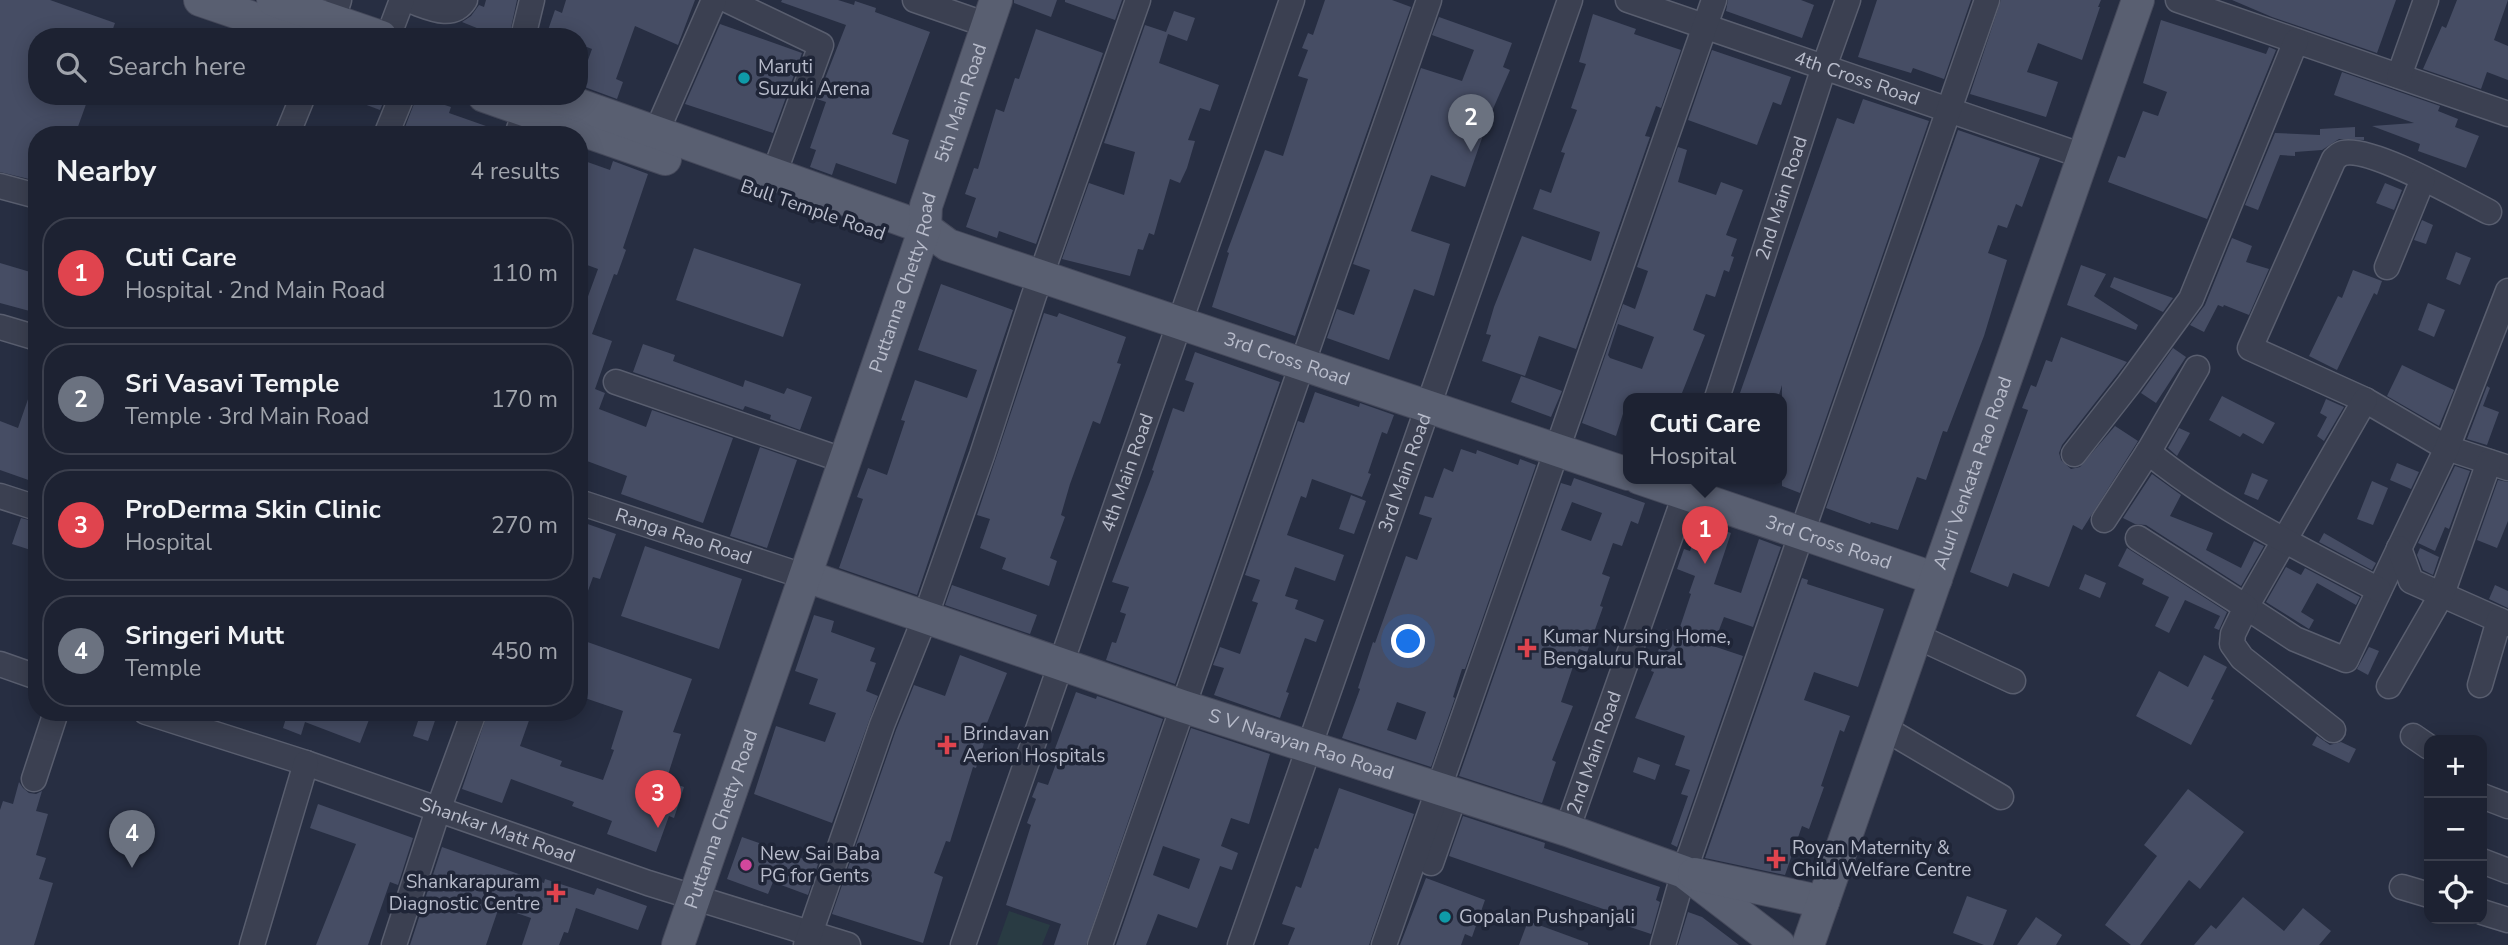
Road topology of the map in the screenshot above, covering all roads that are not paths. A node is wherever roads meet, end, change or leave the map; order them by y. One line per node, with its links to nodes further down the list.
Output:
1 (200, 0): 22 (main road)
2 (273, 0): 22 (main road)
3 (402, 0): 25 (street)
4 (408, 0): 5 (street)
5 (465, 0)
6 (532, 0): 26 (street)
7 (714, 0): 40 (street)
8 (727, 0): 43 (street)
9 (915, 0): 21 (street)
10 (1138, 0): 50 (street)
11 (1292, 0): 52 (street, 4th Main Road)
12 (1429, 0): 55 (street)
13 (1570, 0): 60 (street, 3rd Main Road)
14 (1628, 0): 23 (street, 4th Cross Road)
15 (1714, 0): 23 (street)
16 (1848, 0): 28 (street, 2nd Main Road)
17 (1987, 0): 34 (street)
18 (2138, 0): 42 (main road, Aluri Venkata Rao Road)
19 (2178, 0): 27 (street)
20 (2426, 0): 29 (street)
21 (992, 12): 48 (main road, 5th Main Road)
22 (327, 23): 24 (main road)
23 (1705, 26): 28 (street, 4th Cross Road); 62 (street)
24 (346, 28)
25 (391, 28)
26 (525, 28)
27 (2297, 41): 29 (street); 64 (street)
28 (1824, 67): 34 (street, 4th Cross Road); 58 (street, 2nd Main Road)
29 (2399, 76): 36 (street)
30 (299, 105): 37 (street)
31 (398, 105): 38 (street)
32 (504, 105): 35 (main road, Bull Temple Road)
33 (580, 105): 40 (main road, Bull Temple Road)
34 (1948, 110): 42 (street, 4th Cross Road); 73 (street)
35 (524, 114): 39 (main road, Bull Temple Road)
36 (2508, 114)
37 (291, 126)
38 (390, 126)
39 (565, 126)
40 (656, 132): 43 (main road, Bull Temple Road)
41 (588, 133): 48 (main road, Bull Temple Road)
42 (2083, 156): 78 (main road, Aluri Venkata Rao Road)
43 (774, 174): 48 (main road, Bull Temple Road)
44 (2423, 179): 47 (street); 49 (street); 59 (street)
45 (0, 186): 46 (street)
46 (28, 194)
47 (2489, 212)
48 (921, 231): 50 (main road, 3rd Cross Road); 65 (main road, Puttanna Chetty Road); 77 (main road, Puttanna Chetty Road)
49 (2387, 267)
50 (1041, 275): 52 (main road, 3rd Cross Road); 82 (street)
51 (2508, 291): 61 (street)
52 (1180, 323): 55 (main road, 3rd Cross Road); 85 (street, 4th Main Road)
53 (0, 327): 54 (street)
54 (28, 335)
55 (1302, 364): 60 (main road, 3rd Cross Road); 91 (street)
56 (2197, 368): 63 (street)
57 (616, 382): 65 (street)
58 (1719, 393)
59 (2365, 400): 61 (street); 75 (street)
60 (1427, 406): 62 (main road, 3rd Cross Road); 97 (street, 3rd Main Road)
61 (2447, 448): 66 (street); 76 (street)
62 (1557, 450): 67 (main road, 3rd Cross Road); 100 (street)
63 (2148, 452): 72 (street); 75 (street)
64 (2074, 454)
65 (828, 455): 77 (main road, Puttanna Chetty Road)
66 (2498, 465): 80 (street)
67 (1623, 472)
68 (1689, 486): 73 (main road, 3rd Cross Road); 105 (street, 2nd Main Road)
69 (0, 496): 70 (street)
70 (28, 505)
71 (588, 505): 77 (street, Ranga Rao Road)
72 (2104, 520)
73 (1802, 533): 78 (main road, 3rd Cross Road); 109 (street)
74 (2138, 538): 81 (street)
75 (2286, 541): 79 (street); 81 (street)
76 (2399, 548): 79 (street); 80 (street)
77 (797, 573): 82 (main road, S V Narayan Rao Road); 112 (main road, Puttanna Chetty Road)
78 (1936, 579): 84 (main road, Aluri Venkata Rao Road)
79 (2379, 590): 81 (street)
80 (2442, 594): 83 (street); 90 (street)
81 (2246, 607): 96 (street)
82 (926, 615): 85 (main road, S V Narayan Rao Road); 116 (street)
83 (2504, 622): 89 (street)
84 (1916, 636): 88 (street); 95 (main road, Aluri Venkata Rao Road)
85 (1061, 663): 91 (main road, S V Narayan Rao Road); 122 (street, 4th Main Road)
86 (0, 664): 87 (street)
87 (28, 674)
88 (2013, 681)
89 (2480, 685)
90 (2389, 686)
91 (1182, 706): 97 (main road, S V Narayan Rao Road); 123 (street)
92 (53, 721): 99 (street)
93 (174, 721): 98 (street, Shankar Matt Road)
94 (471, 721): 104 (street)
95 (1884, 728): 101 (street); 113 (main road, Aluri Venkata Rao Road)
96 (2333, 730)
97 (1308, 747): 100 (main road, S V Narayan Rao Road); 124 (street, 3rd Main Road)
98 (306, 763): 104 (street, Shankar Matt Road); 117 (street)
99 (34, 779)
100 (1446, 792): 105 (main road, S V Narayan Rao Road); 106 (street); 125 (street)
101 (2001, 797)
102 (2487, 798): 103 (street)
103 (2508, 806)
104 (438, 810): 112 (street, Shankar Matt Road); 118 (street)
105 (1567, 830): 109 (main road, S V Narayan Rao Road)
106 (1431, 863)
107 (2487, 863): 108 (street)
108 (2508, 870)
109 (1684, 872): 113 (main road); 126 (street); 127 (main road, S V Narayan Rao Road)
110 (2402, 887): 111 (street)
111 (2424, 894)
112 (687, 895): 116 (street, Shankar Matt Road); 119 (main road, Puttanna Chetty Road); 120 (main road, Puttanna Chetty Road)
113 (1823, 902): 128 (main road, Aluri Venkata Rao Road)
114 (2487, 914): 115 (street)
115 (2508, 920)
116 (808, 939): 121 (street, Shankar Matt Road)
117 (252, 945)
118 (394, 945)
119 (661, 945)
120 (678, 945)
121 (848, 945)
122 (963, 945)
123 (1100, 945)
124 (1240, 945)
125 (1384, 945)
126 (1663, 945)
127 (1779, 945)
128 (1808, 945)

